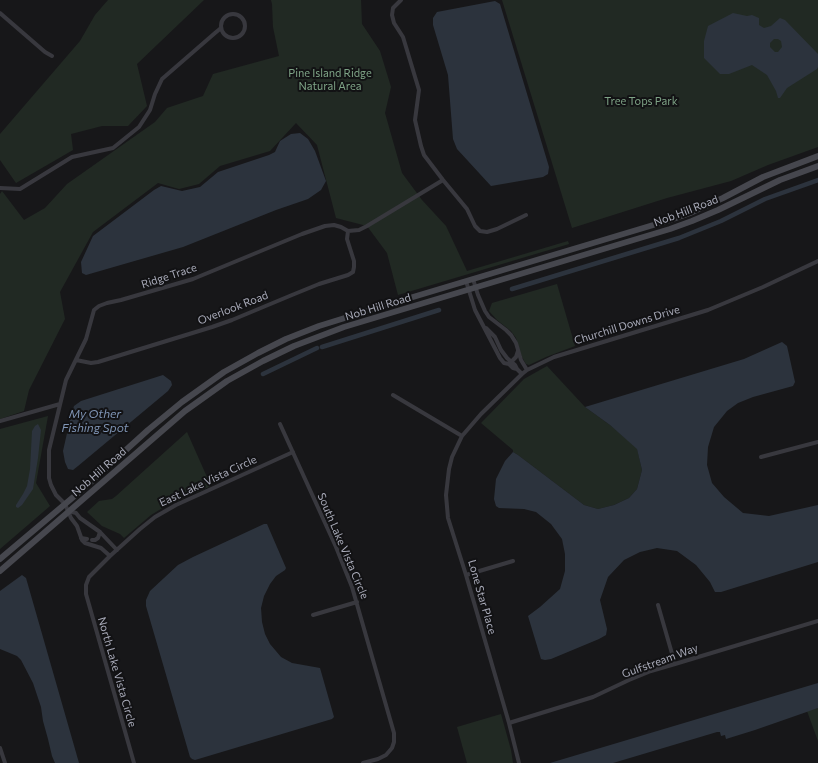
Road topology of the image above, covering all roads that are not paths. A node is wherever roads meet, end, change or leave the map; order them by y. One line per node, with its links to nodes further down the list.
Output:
1 (401, 0): 7 (street)
2 (0, 13): 4 (street)
3 (221, 28): 3 (street); 8 (street)
4 (52, 56)
5 (818, 156): 12 (main road, Nob Hill Road)
6 (818, 166): 14 (main road, Nob Hill Road)
7 (443, 180): 9 (street); 10 (street)
8 (0, 188)
9 (526, 215)
10 (348, 231): 17 (street, Ridge Trace); 17 (street, Overlook Road)
11 (818, 261): 19 (street, Churchill Downs Drive)
12 (473, 279): 13 (main road, Nob Hill Road); 14 (street)
13 (466, 281): 15 (street); 29 (main road, Nob Hill Road)
14 (476, 288): 15 (main road, Nob Hill Road); 16 (street)
15 (469, 290): 18 (street); 30 (main road, Nob Hill Road)
16 (518, 350): 18 (street); 19 (street)
17 (76, 360): 22 (street, Ridge Trace)
18 (510, 363): 20 (street)
19 (527, 370): 20 (street, Churchill Downs Drive)
20 (522, 374): 25 (street, Churchill Downs Drive)
21 (393, 395): 25 (street)
22 (60, 404): 23 (street); 29 (street, Ridge Trace)
23 (0, 421)
24 (280, 424): 27 (street, South Lake Vista Circle)
25 (462, 436): 40 (street, Lone Star Place)
26 (818, 442): 28 (street)
27 (293, 452): 35 (street, East Lake Vista Circle); 42 (street, South Lake Vista Circle)
28 (761, 457)
29 (64, 504): 30 (street, Ridge Trace); 37 (main road, Nob Hill Road)
30 (68, 511): 31 (street); 32 (street, Ridge Trace); 39 (main road, Nob Hill Road)
31 (100, 532): 34 (street); 35 (street)
32 (81, 538): 33 (street); 34 (street)
33 (87, 539)
34 (101, 548): 36 (street)
35 (117, 550): 36 (street, East Lake Vista Circle)
36 (110, 556): 41 (street, East Lake Vista Circle)
37 (0, 560)
38 (513, 561): 40 (street)
39 (0, 571)
40 (466, 575): 47 (street, Lone Star Place)
41 (86, 585): 50 (street, North Lake Vista Circle)
42 (357, 602): 44 (street); 51 (street, South Lake Vista Circle)
43 (658, 605): 46 (street)
44 (313, 615)
45 (818, 621): 46 (street, Gulfstream Way)
46 (675, 664): 47 (street, Gulfstream Way)
47 (509, 723): 52 (street, Lone Star Place)
48 (0, 748): 49 (street)
49 (5, 763)
50 (134, 763)
51 (363, 763)
52 (519, 763)

